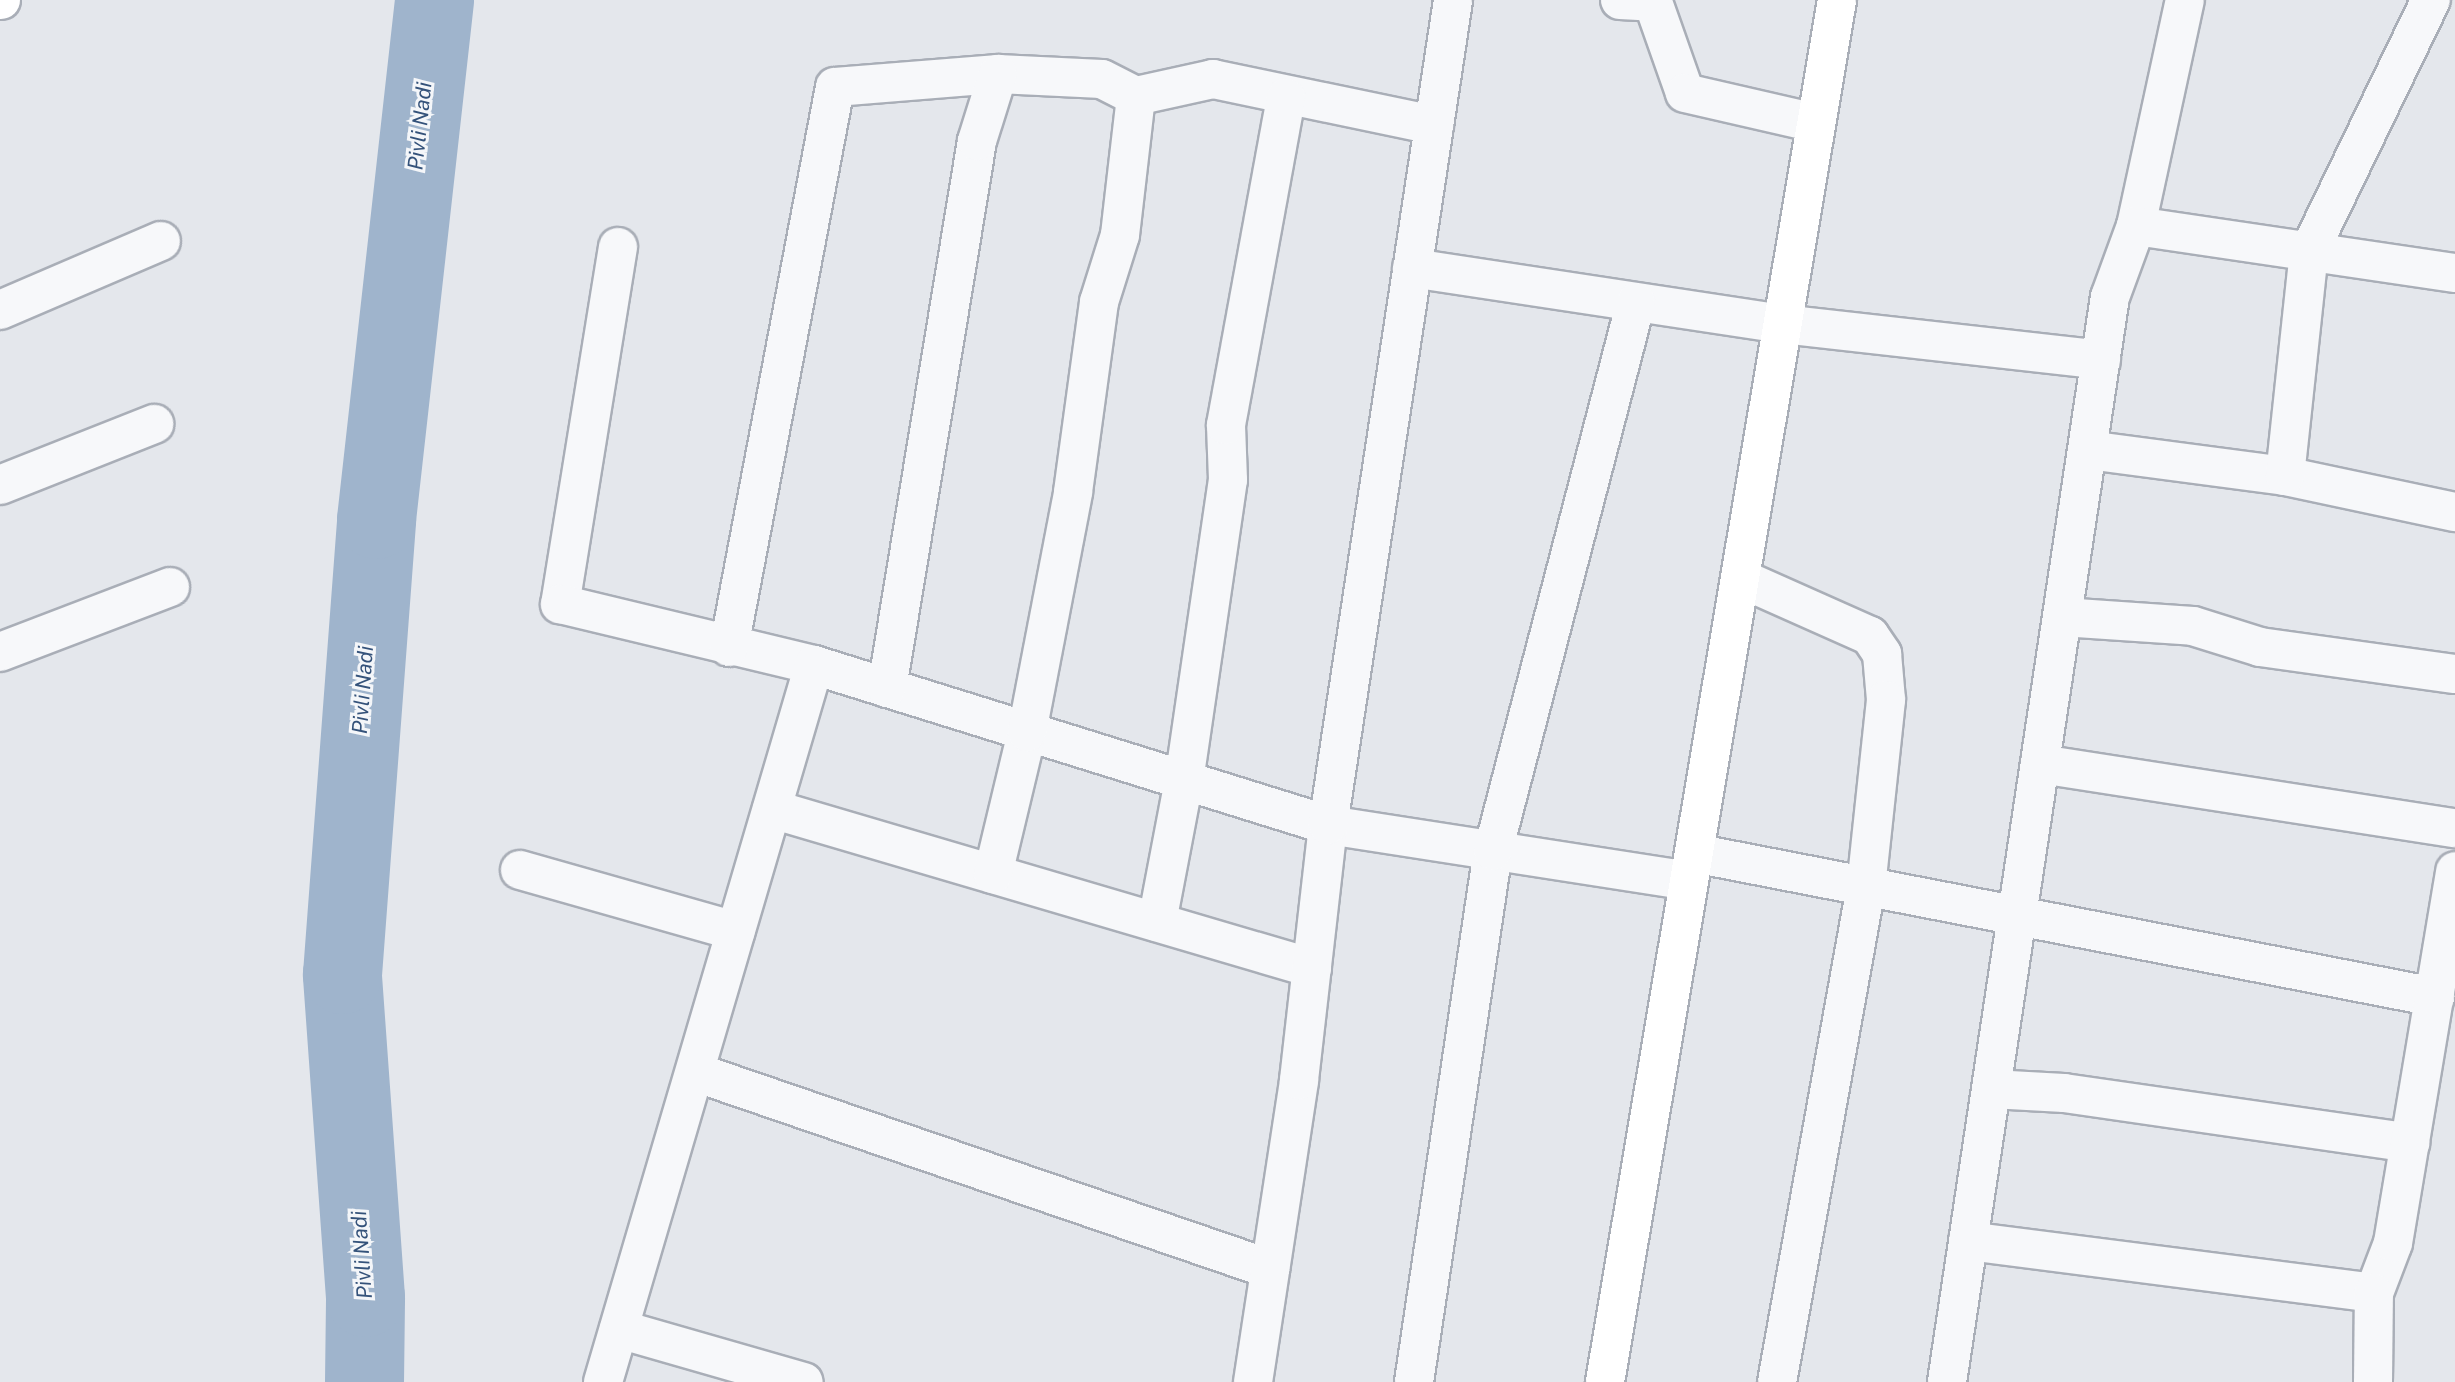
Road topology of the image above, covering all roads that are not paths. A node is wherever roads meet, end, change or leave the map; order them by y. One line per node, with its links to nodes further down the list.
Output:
1 (1453, 0): 10 (street)
2 (1620, 0): 9 (street)
3 (1836, 0): 9 (street)
4 (2185, 0): 11 (street)
5 (2431, 0): 14 (street)
6 (998, 74): 7 (street); 29 (street); 33 (street)
7 (1136, 96): 8 (street); 34 (street)
8 (1286, 97): 10 (street); 36 (street)
9 (1816, 122): 19 (street)
10 (1434, 125): 15 (street)
11 (2136, 226): 14 (street); 20 (street)
12 (161, 241): 18 (street)
13 (618, 247): 29 (street)
14 (2309, 251): 16 (street); 23 (street)
15 (1412, 268): 17 (street); 38 (street)
16 (2455, 273)
17 (1636, 303): 19 (street); 40 (street)
18 (0, 310)
19 (1782, 324): 20 (street); 26 (street)
20 (2101, 360): 22 (street)
21 (154, 424): 24 (street)
22 (2088, 450): 23 (street); 28 (street)
23 (2285, 476): 25 (street)
24 (0, 485)
25 (2455, 512)
26 (1740, 578): 41 (street); 45 (street)
27 (170, 587): 30 (street)
28 (2062, 617): 32 (street); 35 (street)
29 (729, 647): 31 (street)
30 (0, 652)
31 (814, 665): 33 (street); 37 (street)
32 (2455, 674)
33 (887, 688): 34 (street)
34 (1027, 732): 36 (street); 44 (street)
35 (2040, 764): 39 (street); 46 (street)
36 (1184, 781): 38 (street); 47 (street)
37 (772, 809): 44 (street); 48 (street)
38 (1328, 825): 40 (street); 49 (street)
39 (2455, 828)
40 (1493, 851): 41 (street); 61 (street)
41 (1691, 867): 45 (street); 62 (street)
42 (520, 870): 48 (street)
43 (2455, 871): 50 (street)
44 (993, 874): 47 (street)
45 (1866, 887): 46 (street); 63 (street)
46 (2017, 917): 50 (street); 52 (street)
47 (1157, 922): 49 (street)
48 (736, 931): 51 (street)
49 (1312, 968): 55 (street)
50 (2435, 997): 53 (street)
51 (695, 1072): 55 (street); 57 (street)
52 (1991, 1089): 53 (street); 54 (street)
53 (2410, 1143): 56 (street)
54 (1968, 1241): 56 (street); 64 (street)
55 (1270, 1269): 60 (street)
56 (2374, 1293): 65 (street)
57 (619, 1329): 58 (street); 59 (street)
58 (603, 1382)
59 (804, 1382)
60 (1253, 1382)
61 (1414, 1382)
62 (1605, 1382)
63 (1777, 1382)
64 (1947, 1382)
65 (2373, 1382)

